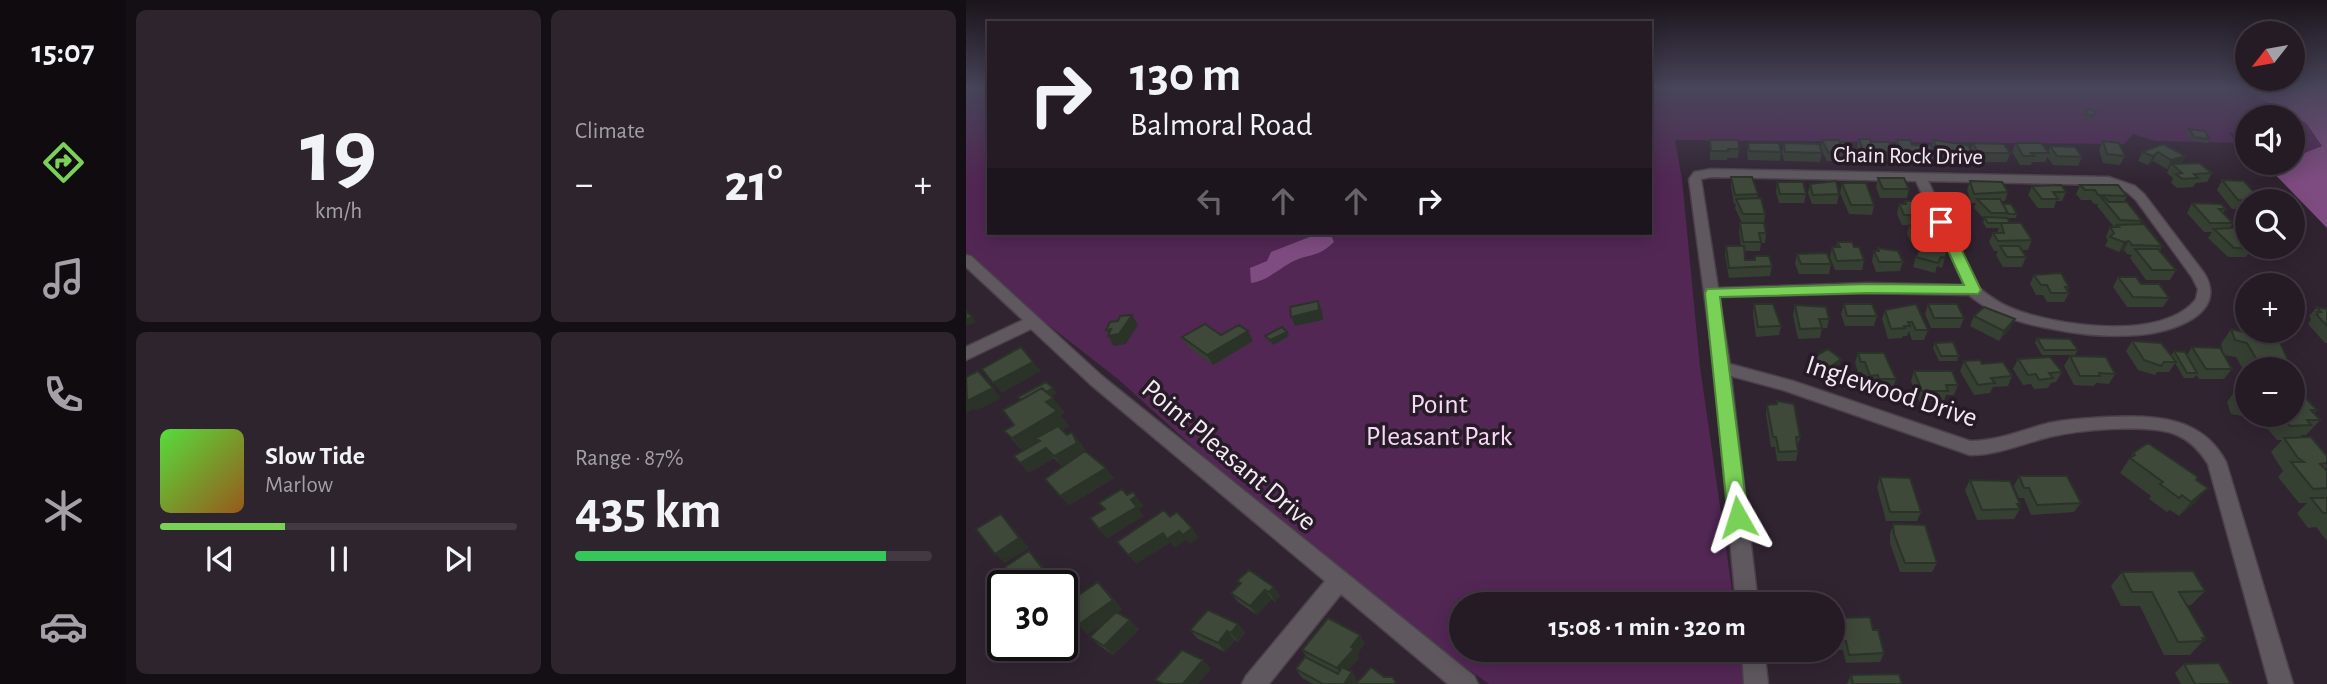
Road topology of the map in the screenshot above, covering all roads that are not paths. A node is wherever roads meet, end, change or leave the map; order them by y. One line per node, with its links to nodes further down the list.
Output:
1 (1920, 177): 3 (street); 3 (street, Chain Rock Drive); 4 (street, Chain Rock Drive)
2 (966, 259): 5 (street, Point Pleasant Drive)
3 (1973, 290): 4 (street)
4 (1712, 293): 7 (street)
5 (1034, 321): 6 (street); 8 (street, Point Pleasant Drive)
6 (966, 354)
7 (1722, 368): 9 (street); 14 (street, Inglewood Drive)
8 (1339, 581): 11 (street); 12 (street, Point Pleasant Drive)
9 (1746, 592)
10 (1753, 662): 13 (street)
11 (1254, 684)
12 (1466, 684)
13 (1756, 684)
14 (2281, 684)

